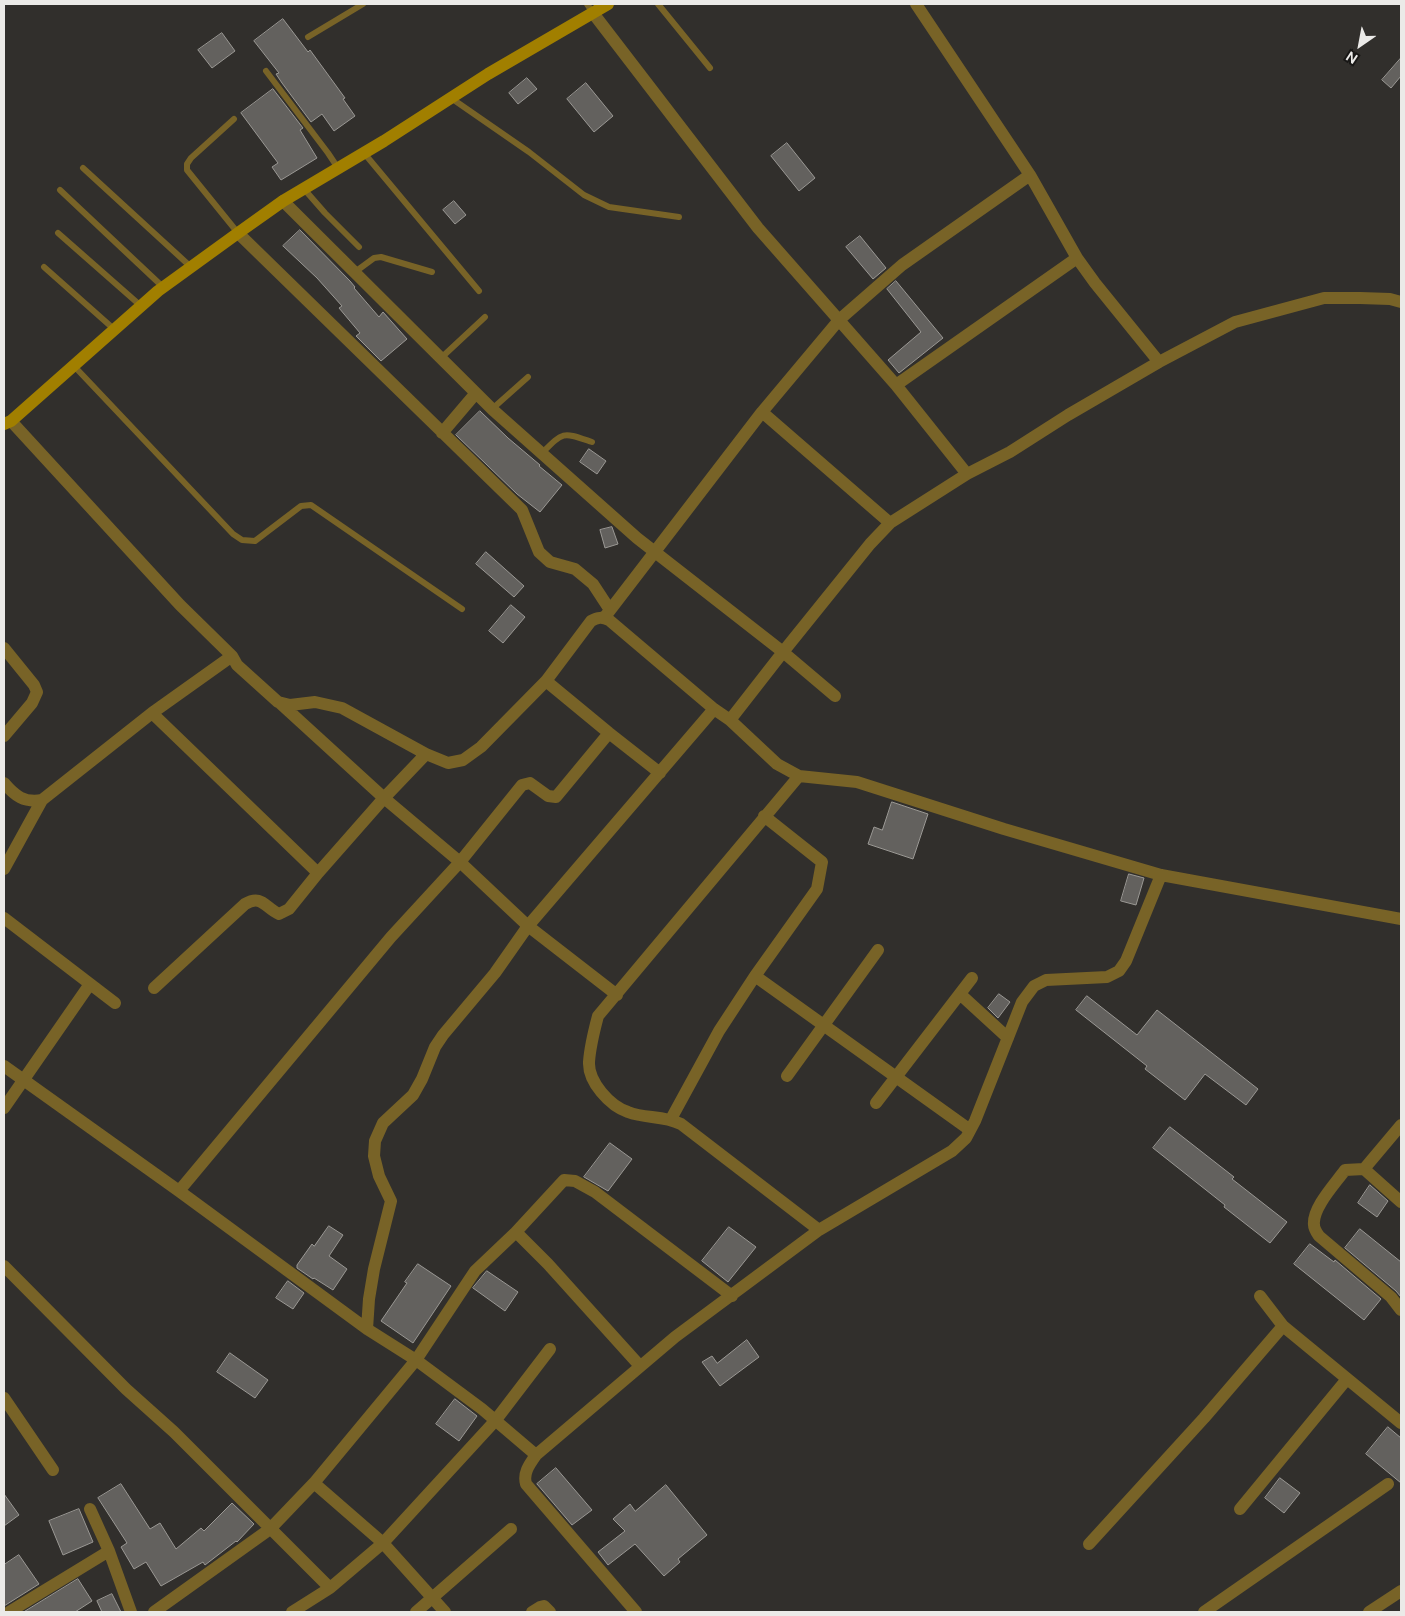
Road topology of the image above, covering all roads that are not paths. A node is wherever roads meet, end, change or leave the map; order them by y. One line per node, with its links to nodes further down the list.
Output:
1 (363, 4): 6 (lane)
2 (608, 4): 5 (street)
3 (658, 4): 7 (lane)
4 (916, 4): 14 (street)
5 (590, 8): 9 (street); 32 (street)
6 (308, 37)
7 (710, 68)
8 (266, 71): 13 (lane)
9 (451, 98): 11 (street); 18 (lane)
10 (234, 119): 20 (lane)
11 (364, 153): 13 (street); 28 (lane)
12 (83, 168): 24 (lane)
13 (338, 168): 15 (street)
14 (1030, 175): 22 (street); 32 (street)
15 (304, 189): 17 (street); 21 (lane)
16 (60, 190): 27 (lane)
17 (283, 201): 20 (street); 25 (street)
18 (679, 217)
19 (58, 233): 30 (lane)
20 (238, 233): 24 (street); 43 (street)
21 (359, 247)
22 (1077, 258): 35 (street); 38 (street)
23 (44, 267): 33 (lane)
24 (191, 267): 27 (street)
25 (355, 272): 26 (lane); 34 (street)
26 (432, 272)
27 (163, 287): 30 (street)
28 (479, 291)
29 (1401, 302): 35 (street)
30 (141, 306): 33 (street)
31 (485, 318): 34 (lane)
32 (839, 320): 38 (street); 41 (street)
33 (114, 330): 36 (street)
34 (441, 358): 39 (street)
35 (1159, 362): 46 (street)
36 (74, 366): 42 (street); 49 (lane)
37 (528, 377): 40 (lane)
38 (896, 385): 46 (street)
39 (476, 393): 40 (street); 43 (street)
40 (492, 409): 45 (street)
41 (762, 412): 47 (street); 48 (street)
42 (7, 423): 53 (street)
43 (442, 433): 50 (street)
44 (592, 442): 45 (lane)
45 (542, 453): 48 (street)
46 (967, 474): 47 (street)
47 (890, 523): 52 (street)
48 (655, 552): 50 (street); 52 (street)
49 (462, 609)
50 (607, 614): 54 (street); 57 (street)
51 (4, 648): 61 (street)
52 (783, 652): 55 (street); 59 (street)
53 (232, 656): 56 (street); 58 (street)
54 (546, 681): 60 (street); 62 (street)
55 (835, 696)
56 (278, 702): 62 (street); 66 (street)
57 (714, 709): 59 (street); 63 (street)
58 (152, 714): 67 (street); 71 (street)
59 (730, 720): 64 (street)
60 (608, 733): 63 (street); 69 (street)
61 (4, 736)
62 (426, 754): 66 (street)
63 (660, 773): 75 (street)
64 (798, 776): 68 (street); 72 (street)
65 (4, 783): 67 (street)
66 (384, 798): 69 (street); 71 (street)
67 (42, 800): 70 (street)
68 (764, 816): 77 (street); 82 (street)
69 (460, 862): 75 (street); 96 (street)
70 (4, 869)
71 (318, 873): 80 (street)
72 (1161, 875): 74 (street); 85 (street)
73 (4, 918): 79 (street)
74 (1401, 920)
75 (528, 926): 82 (street); 105 (street)
76 (878, 950): 84 (street)
77 (755, 976): 84 (street); 92 (street)
78 (972, 978): 81 (street)
79 (90, 984): 83 (street); 89 (street)
80 (154, 988)
81 (960, 994): 85 (street); 88 (street)
82 (617, 995): 92 (street)
83 (115, 1003)
84 (824, 1025): 87 (street); 88 (street)
85 (1008, 1038): 94 (street)
86 (4, 1066): 89 (street)
87 (787, 1076)
88 (896, 1077): 90 (street); 94 (street)
89 (23, 1082): 91 (street); 96 (street)
90 (876, 1103)
91 (4, 1108)
92 (671, 1119): 98 (street)
93 (1401, 1125): 95 (street)
94 (970, 1130): 98 (street)
95 (1364, 1169): 97 (street); 103 (street)
96 (179, 1191): 105 (street)
97 (1401, 1202)
98 (819, 1230): 101 (street)
99 (516, 1232): 101 (street); 107 (street); 108 (street)
100 (4, 1266): 119 (street)
101 (732, 1296): 108 (street)
102 (1260, 1296): 104 (street)
103 (1401, 1310)
104 (1283, 1326): 109 (street); 122 (street)
105 (366, 1329): 107 (street)
106 (550, 1349): 111 (street)
107 (416, 1360): 111 (street); 115 (street)
108 (640, 1366): 113 (street)
109 (1347, 1379): 112 (street); 118 (street)
110 (4, 1399): 114 (street)
111 (495, 1421): 113 (street); 121 (street)
112 (1401, 1423)
113 (536, 1455): 135 (street)
114 (52, 1470)
115 (314, 1483): 119 (street); 121 (street)
116 (1388, 1484): 136 (street)
117 (90, 1508): 123 (street)
118 (1240, 1509)
119 (270, 1529): 124 (street); 129 (street)
120 (511, 1529): 126 (street)
121 (383, 1543): 124 (street); 126 (street)
122 (1089, 1544)
123 (109, 1551): 127 (street); 128 (street)
124 (330, 1588): 130 (street)
125 (1401, 1591): 137 (street)
126 (432, 1598): 131 (street); 132 (street)
127 (9, 1612)
128 (131, 1612)
129 (154, 1612)
130 (292, 1612)
131 (416, 1612)
132 (445, 1612)
133 (532, 1612): 134 (street)
134 (550, 1612)
135 (636, 1612)
136 (1204, 1612)
137 (1369, 1612)

